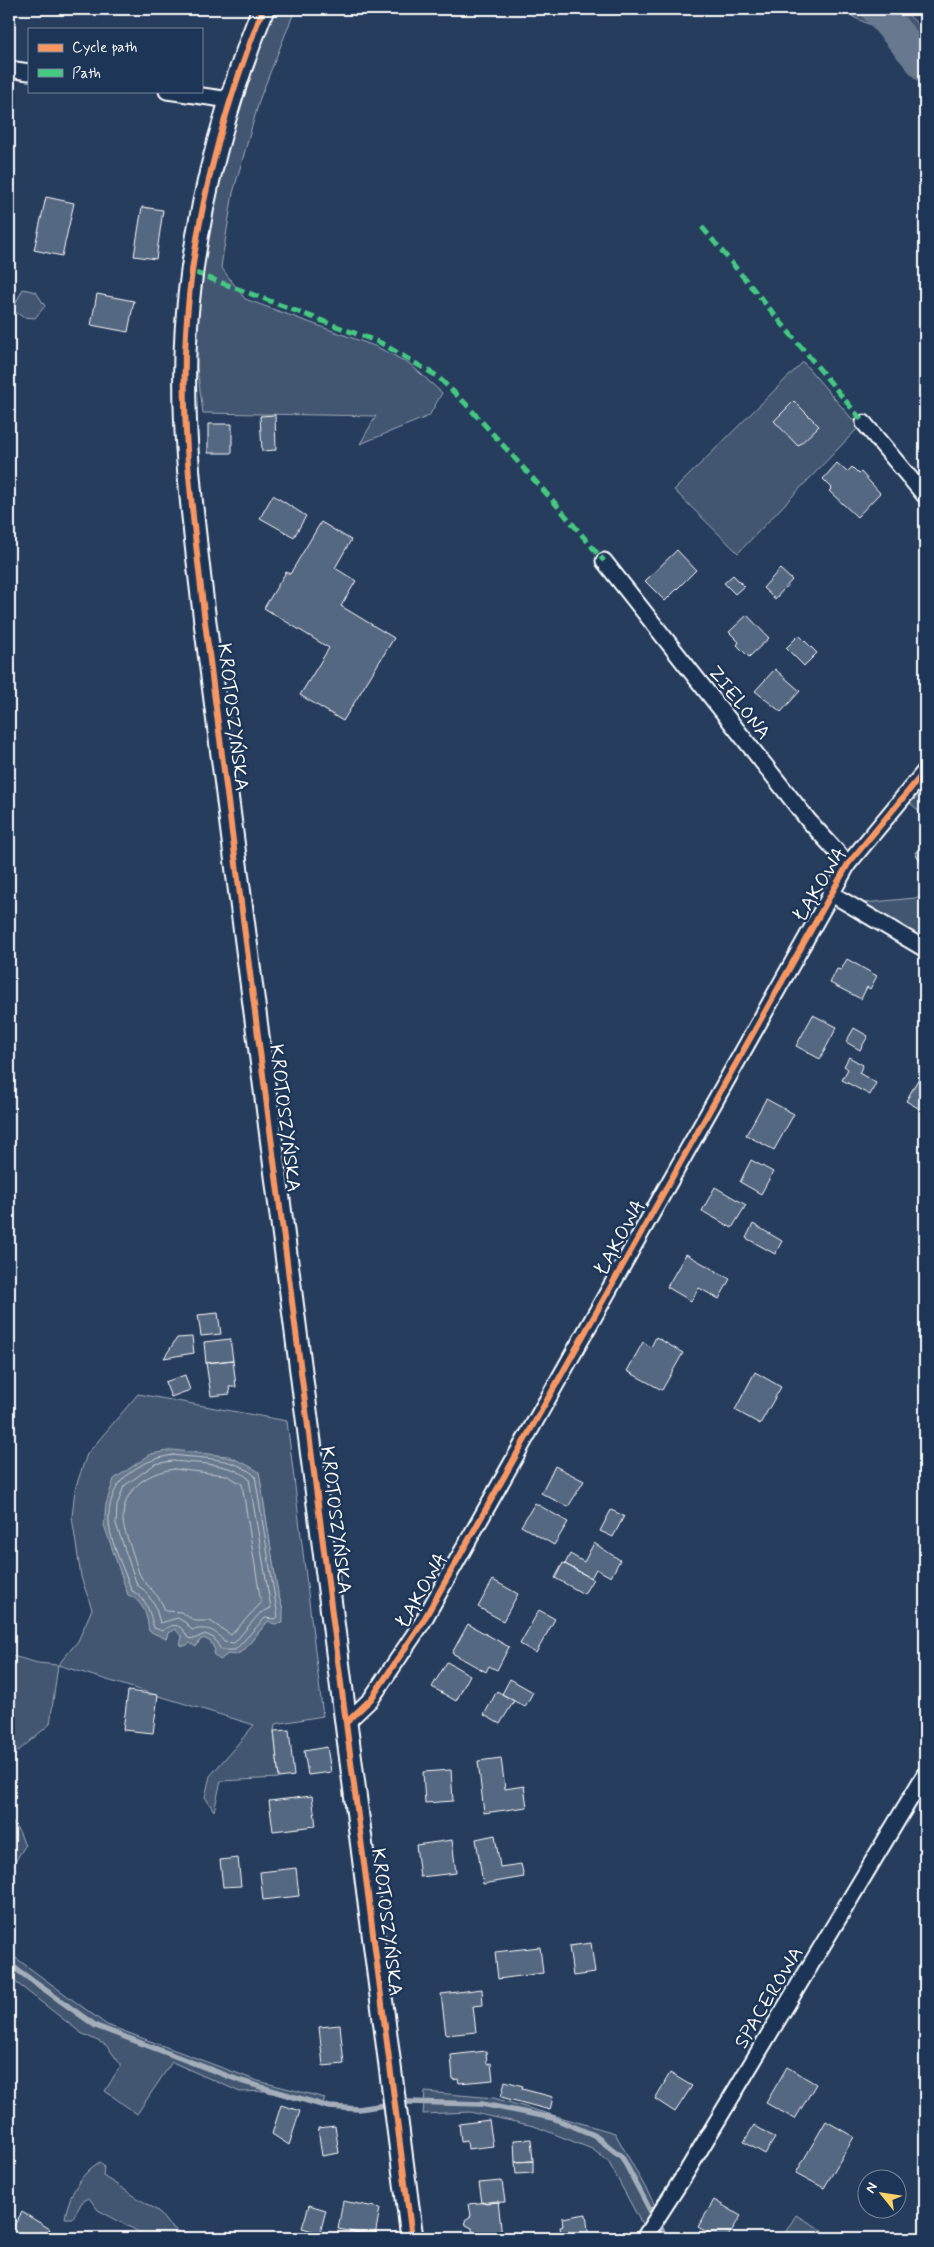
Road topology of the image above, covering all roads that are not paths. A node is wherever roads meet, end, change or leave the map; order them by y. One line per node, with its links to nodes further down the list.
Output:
1 (263, 9): 5 (street, KROTOSZYŃSKA)
2 (9, 69): 3 (street)
3 (28, 72)
4 (174, 92): 5 (street)
5 (230, 100): 13 (street, KROTOSZYŃSKA)
6 (864, 423): 7 (street)
7 (925, 496)
8 (604, 561): 10 (street, ZIELONA)
9 (925, 771): 10 (street, ŁĄKOWA)
10 (848, 864): 11 (street, ŁĄKOWA)
11 (830, 893): 12 (street); 13 (street, ŁĄKOWA)
12 (925, 949)
13 (347, 1722): 15 (street, KROTOSZYŃSKA)
14 (925, 1774): 16 (street, SPACEROWA)
15 (412, 2238)
16 (644, 2238)

